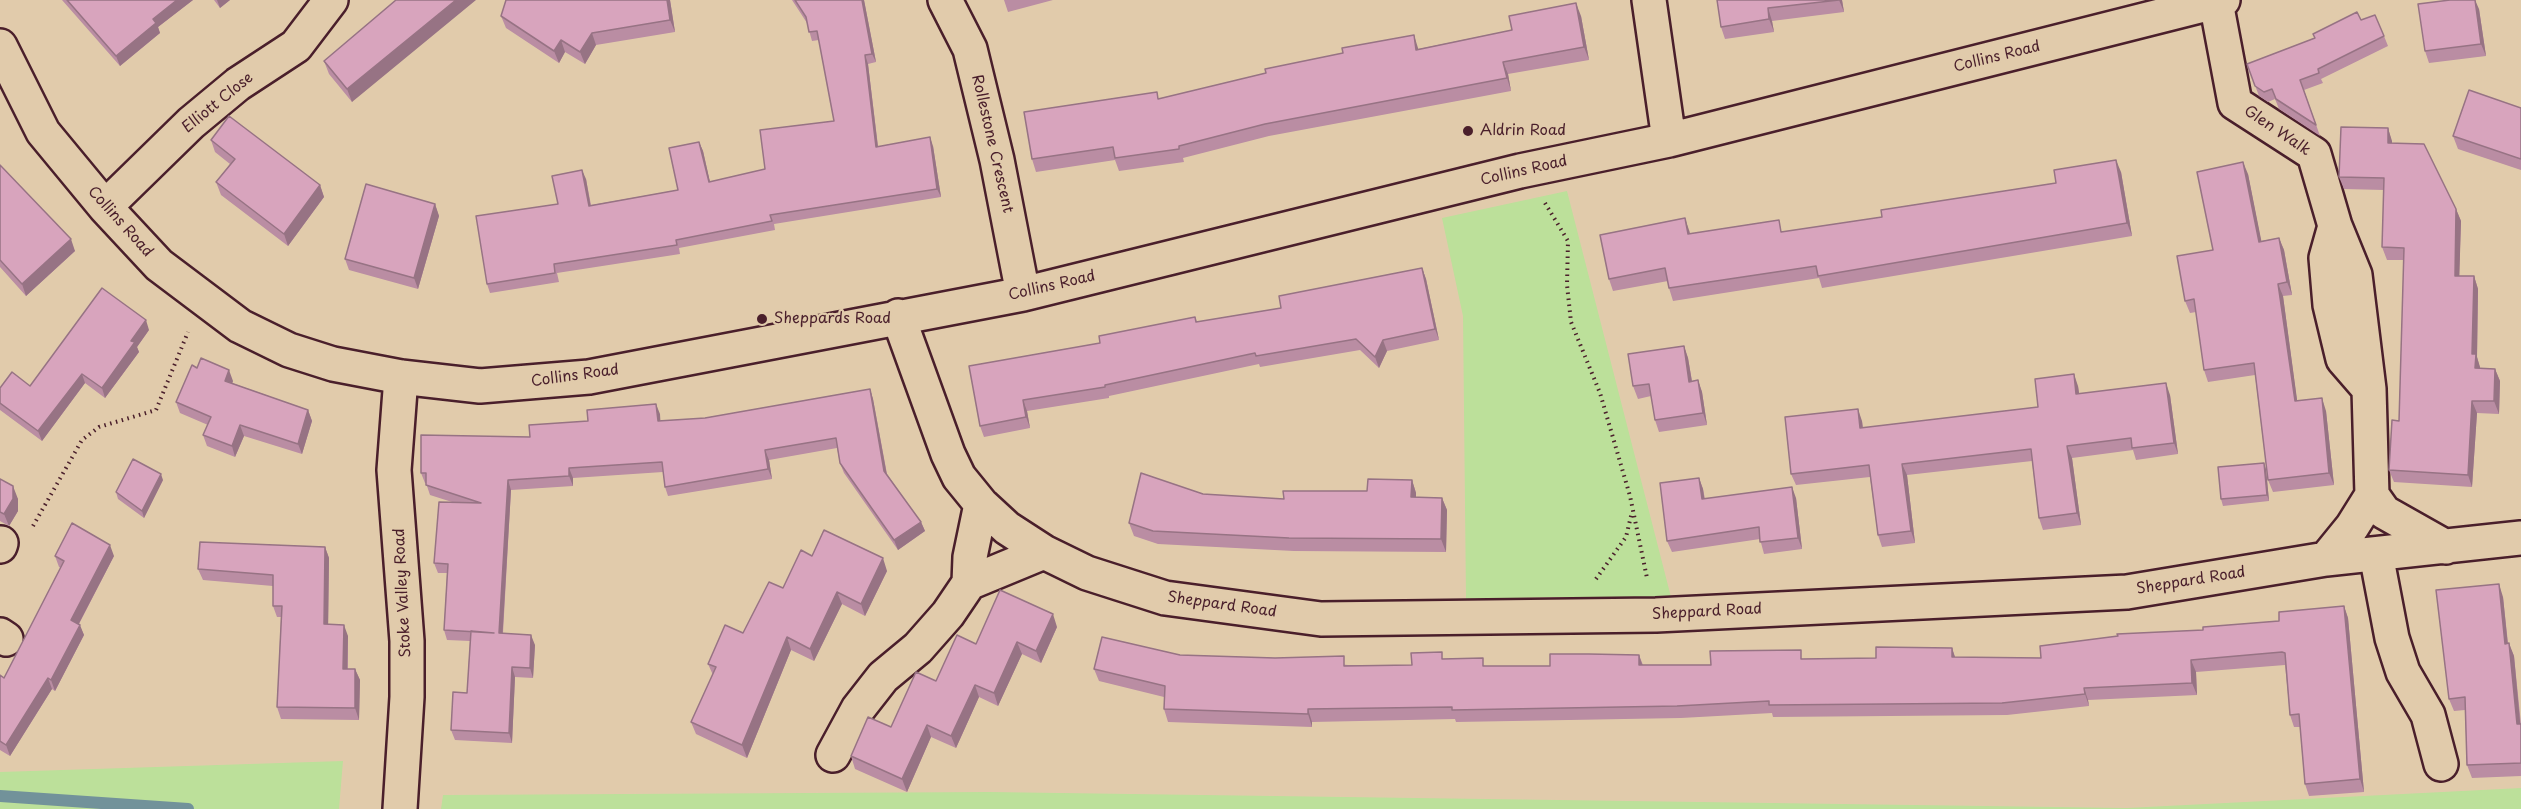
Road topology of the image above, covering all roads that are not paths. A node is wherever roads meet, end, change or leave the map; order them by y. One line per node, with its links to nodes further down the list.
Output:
1 (331, 0): 7 (street, Elliott Close)
2 (945, 0): 8 (street, Rollestone Crescent)
3 (1650, 0): 6 (street)
4 (2219, 1): 6 (street, Collins Road); 11 (street, Glen Walk)
5 (0, 46): 7 (street, Collins Road)
6 (1669, 140): 8 (street, Collins Road)
7 (105, 207): 10 (street, Collins Road)
8 (1023, 294): 9 (street, Collins Road)
9 (898, 316): 10 (street, Collins Road); 12 (street, Sheppard Road)
10 (401, 376): 21 (street, Stoke Valley Road)
11 (2372, 495): 14 (street); 17 (street)
12 (981, 504): 15 (street, Sheppard Road); 18 (street)
13 (2521, 538): 14 (street, Sheppard Road)
14 (2446, 547): 16 (street, Sheppard Road)
15 (1044, 552): 17 (street, Sheppard Road); 18 (street)
16 (2376, 554): 17 (street, Sheppard Road); 20 (street)
17 (2326, 559)
18 (969, 583): 19 (street)
19 (833, 755)
20 (2441, 764)
21 (400, 809)

